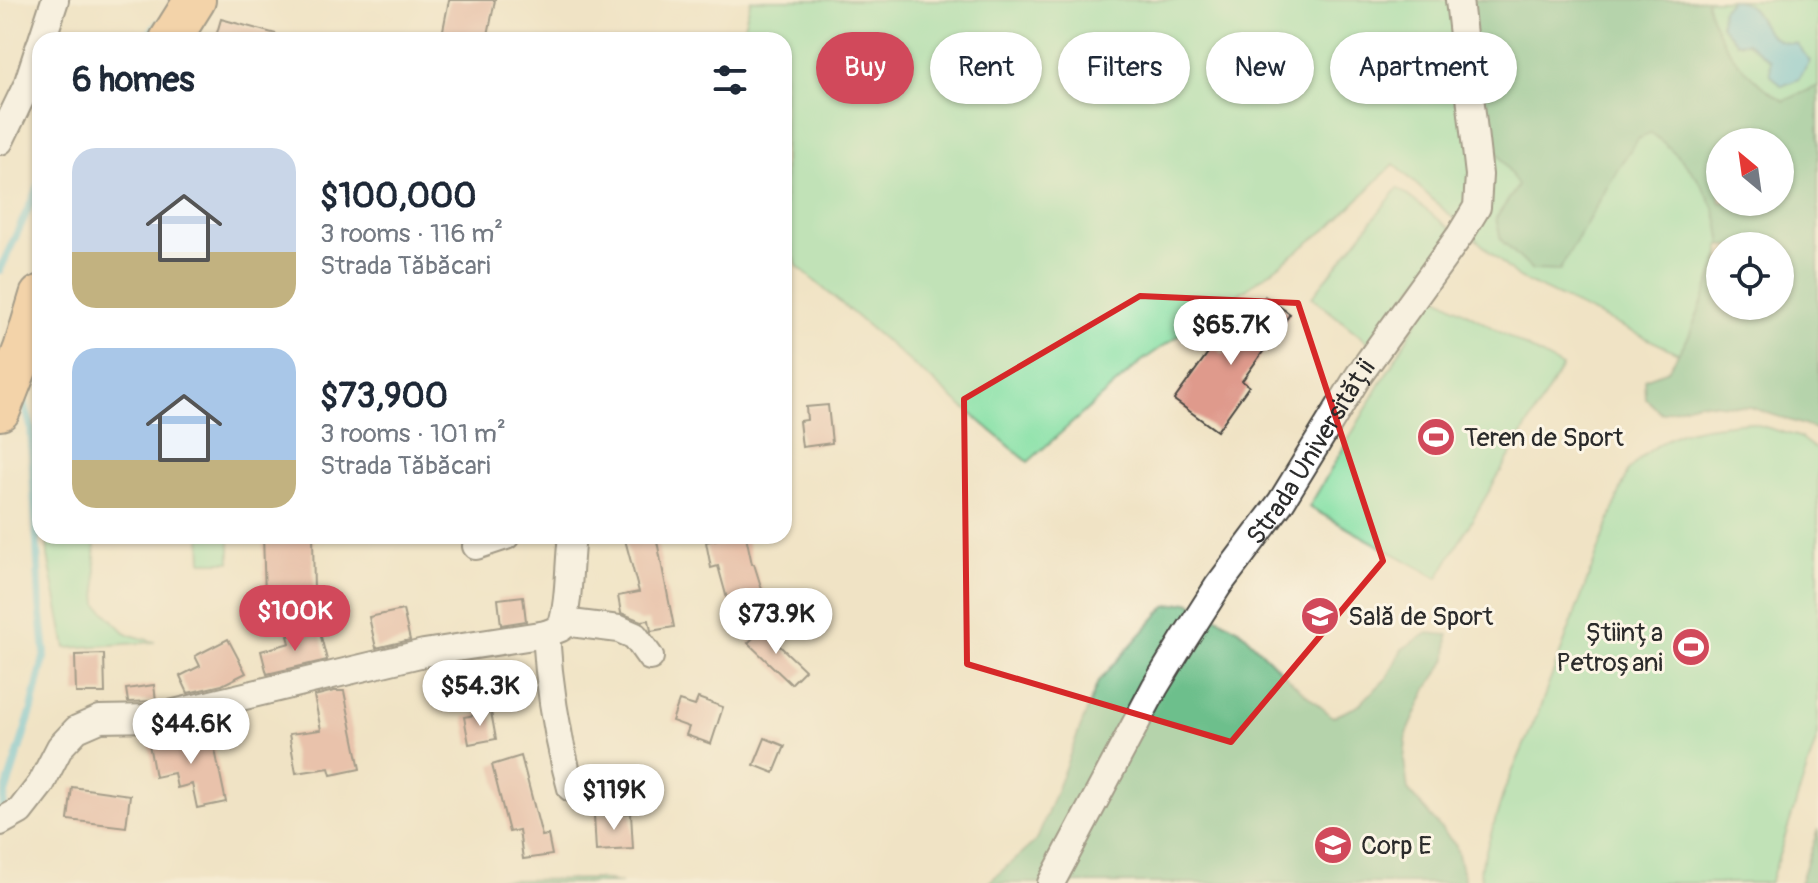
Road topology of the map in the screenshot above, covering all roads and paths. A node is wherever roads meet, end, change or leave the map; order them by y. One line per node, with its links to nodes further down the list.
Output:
1 (55, 0): 4 (street)
2 (195, 0): 5 (main road)
3 (1459, 0): 17 (street, Strada Universității)
4 (45, 32)
5 (175, 32)
6 (32, 70): 7 (street)
7 (0, 141)
8 (32, 322): 9 (main road)
9 (3, 396)
10 (482, 544): 12 (street)
11 (571, 544): 13 (street)
12 (476, 546)
13 (555, 628): 14 (street); 15 (street); 16 (street)
14 (650, 657)
15 (571, 788)
16 (10, 817)
17 (1051, 883)

